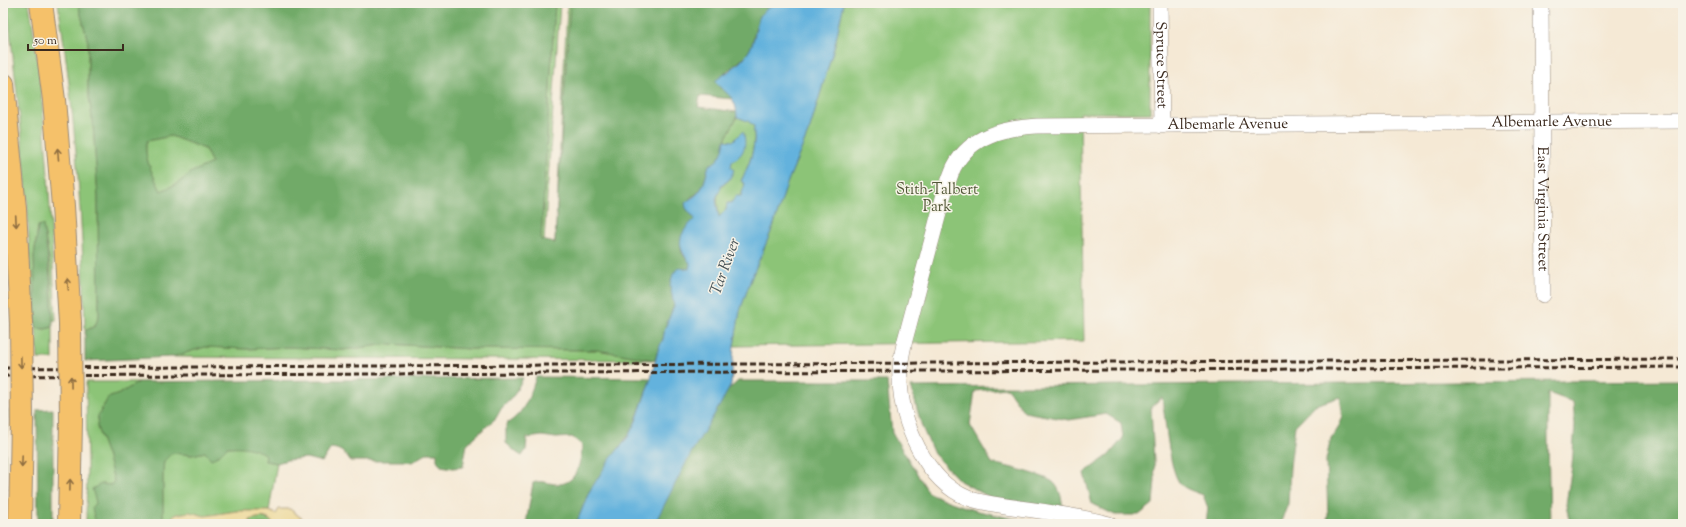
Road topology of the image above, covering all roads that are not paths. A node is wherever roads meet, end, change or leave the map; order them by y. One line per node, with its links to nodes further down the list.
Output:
1 (41, 3): 10 (highway, one-way to 1, bridge)
2 (1160, 3): 7 (street, Spruce Street)
3 (1541, 3): 6 (street, East Virginia Street)
4 (3, 84): 9 (highway, one-way to 9, bridge)
5 (1683, 121): 6 (street, Albemarle Avenue)
6 (1542, 123): 7 (street, Albemarle Avenue); 8 (street, East Virginia Street)
7 (1162, 126): 11 (street, Albemarle Avenue)
8 (1543, 295)
9 (20, 524)
10 (69, 524)
11 (1109, 524)

